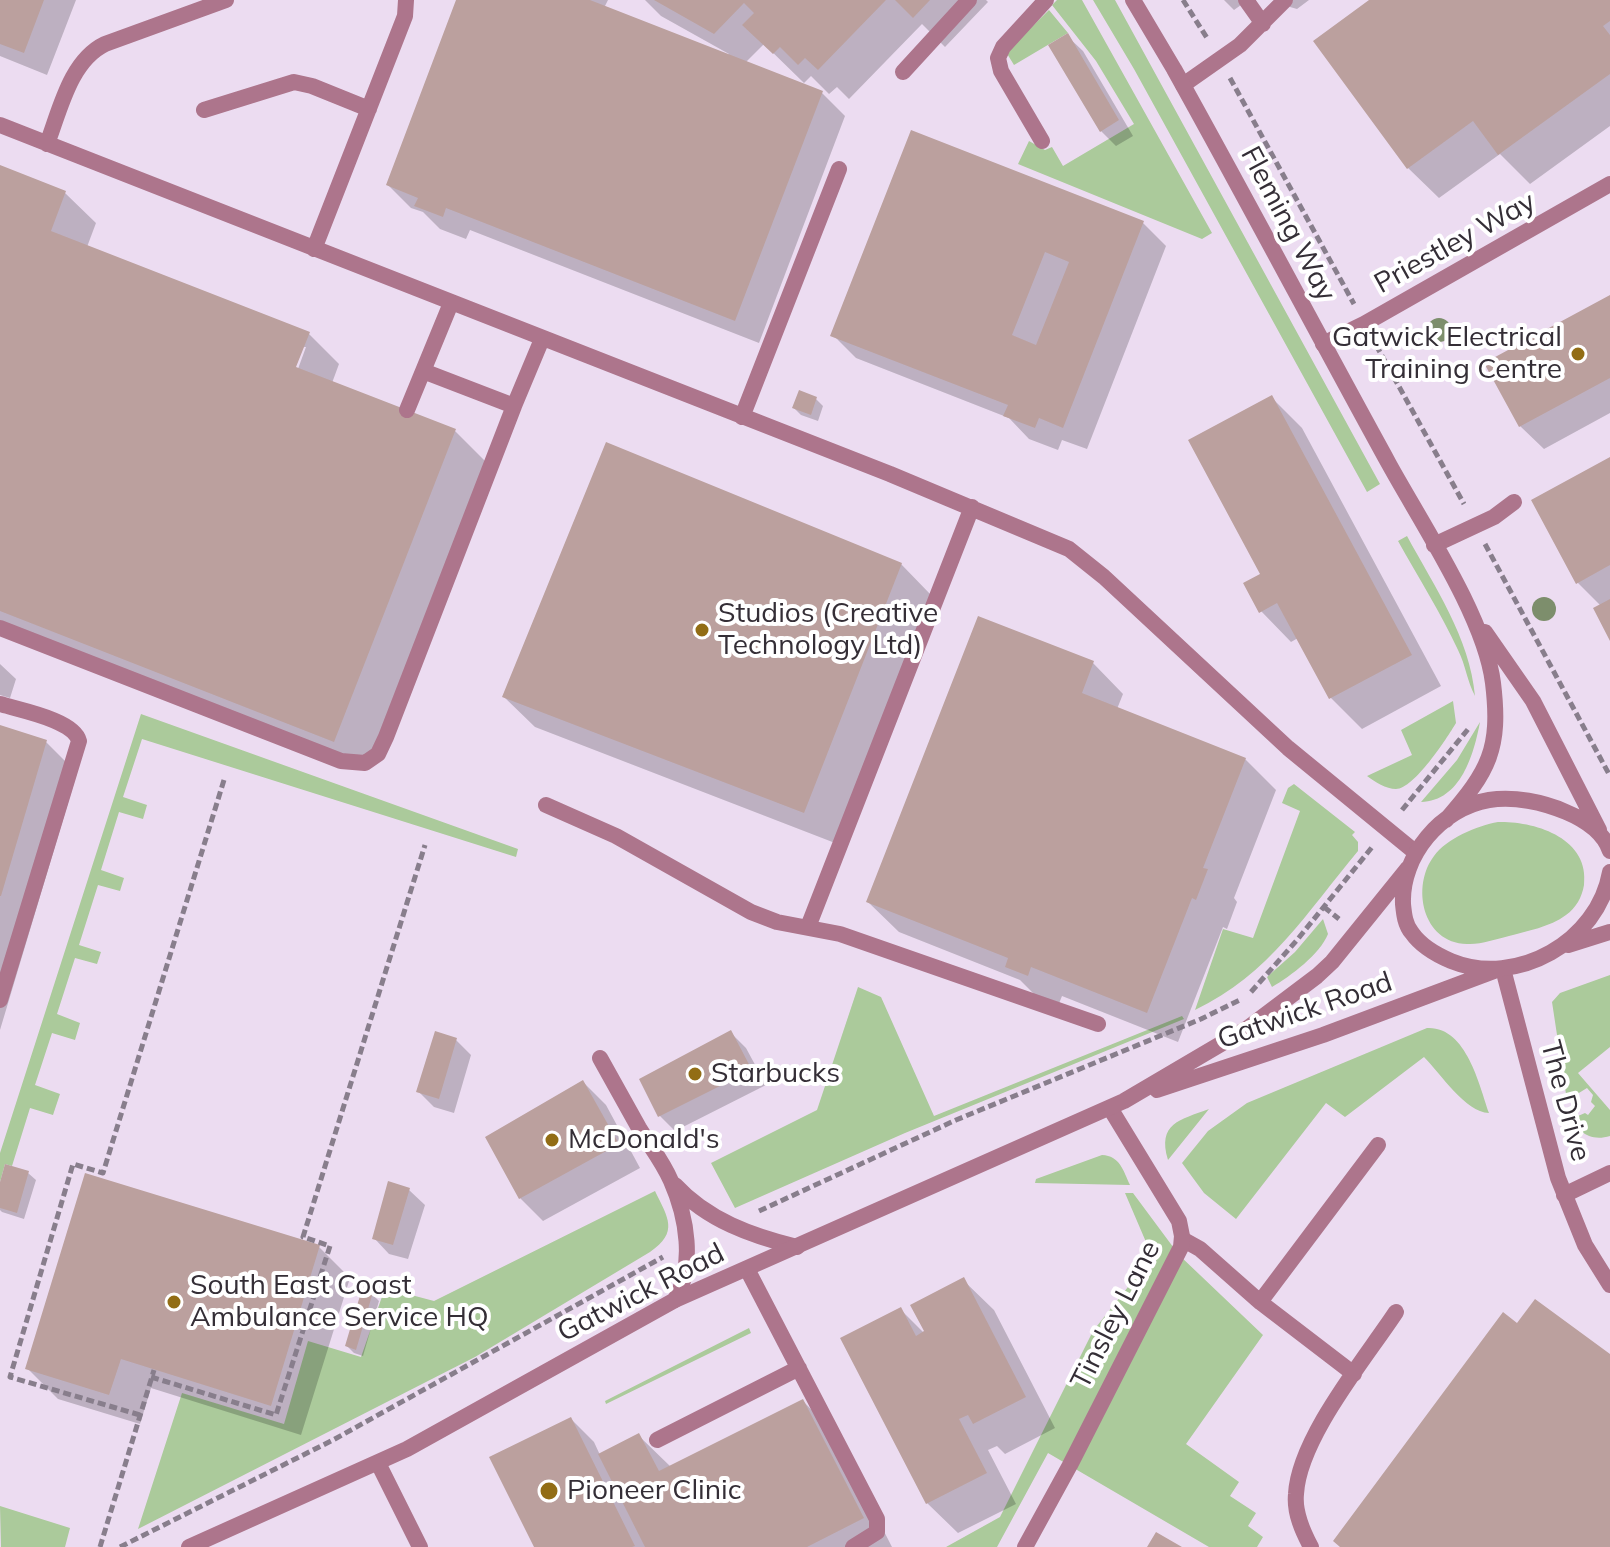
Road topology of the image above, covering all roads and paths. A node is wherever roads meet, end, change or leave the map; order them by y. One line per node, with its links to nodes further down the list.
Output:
1 (226, 0): 17 (street)
2 (406, 0): 13 (street)
3 (969, 0): 11 (street)
4 (1046, 0): 16 (street)
5 (1133, 0): 12 (street, Fleming Way)
6 (1183, 0): 10 (path)
7 (1246, 0): 9 (street)
8 (1285, 0): 9 (street)
9 (1263, 24): 10 (street)
10 (1220, 61): 12 (street); 22 (path)
11 (903, 72)
12 (1183, 85): 24 (street, Fleming Way)
13 (369, 109): 14 (street); 20 (street)
14 (204, 110)
15 (0, 125): 17 (street)
16 (1042, 141)
17 (47, 144): 20 (street)
18 (839, 169): 28 (street)
19 (1610, 184): 22 (street, Priestley Way)
20 (314, 249): 21 (street)
21 (451, 303): 23 (street); 25 (street)
22 (1364, 324): 24 (street, Priestley Way); 31 (path)
23 (542, 339): 26 (street); 28 (street)
24 (1323, 344): 32 (street, Fleming Way)
25 (423, 371): 26 (street); 27 (street)
26 (514, 406): 34 (street)
27 (407, 410)
28 (742, 417): 30 (street)
29 (1514, 502): 31 (street)
30 (972, 507): 41 (street); 46 (street)
31 (1475, 525): 32 (street); 37 (path)
32 (1434, 545): 33 (street, Fleming Way)
33 (1464, 601): 40 (street, Fleming Way); 42 (street, Fleming Way)
34 (0, 628)
35 (0, 704): 50 (street)
36 (1471, 722): 41 (path)
37 (1610, 776)
38 (224, 780): 71 (path)
39 (546, 805): 46 (street)
40 (1446, 820): 42 (street); 44 (street, Gatwick Road)
41 (1386, 829): 44 (street); 58 (path)
42 (1607, 843)
43 (425, 845): 70 (path)
44 (1412, 860): 49 (street); 53 (street, Gatwick Road)
45 (1610, 872): 48 (street)
46 (808, 927): 51 (street)
47 (1610, 932): 48 (street)
48 (1559, 948): 49 (street, Gatwick Road)
49 (1503, 969): 53 (street, Gatwick Road); 57 (street, The Drive)
50 (0, 1000)
51 (1098, 1024)
52 (600, 1058): 56 (street)
53 (1117, 1104): 59 (street, Tinsley Lane); 61 (street, Gatwick Road)
54 (1378, 1145): 65 (street)
55 (1610, 1173): 57 (street)
56 (671, 1181): 58 (street); 60 (street)
57 (1564, 1195): 63 (street, The Drive)
58 (730, 1224): 61 (street)
59 (1182, 1239): 65 (street); 81 (street, Tinsley Lane)
60 (686, 1245): 64 (street); 77 (path)
61 (797, 1247): 62 (street, Gatwick Road)
62 (747, 1269): 64 (street, Gatwick Road); 67 (street)
63 (1610, 1285)
64 (675, 1300): 75 (street, Gatwick Road)
65 (1260, 1302): 69 (street)
66 (1396, 1312): 69 (street)
67 (799, 1368): 74 (street); 80 (street)
68 (154, 1370): 70 (path)
69 (1354, 1374): 82 (street)
70 (151, 1377): 73 (path)
71 (70, 1394): 72 (path); 73 (path)
72 (66, 1404)
73 (140, 1415): 76 (path)
74 (657, 1440)
75 (378, 1463): 78 (street, Gatwick Road); 79 (street)
76 (100, 1547)
77 (120, 1547)
78 (189, 1547)
79 (420, 1547)
80 (853, 1547)
81 (1025, 1547)
82 (1311, 1547)

